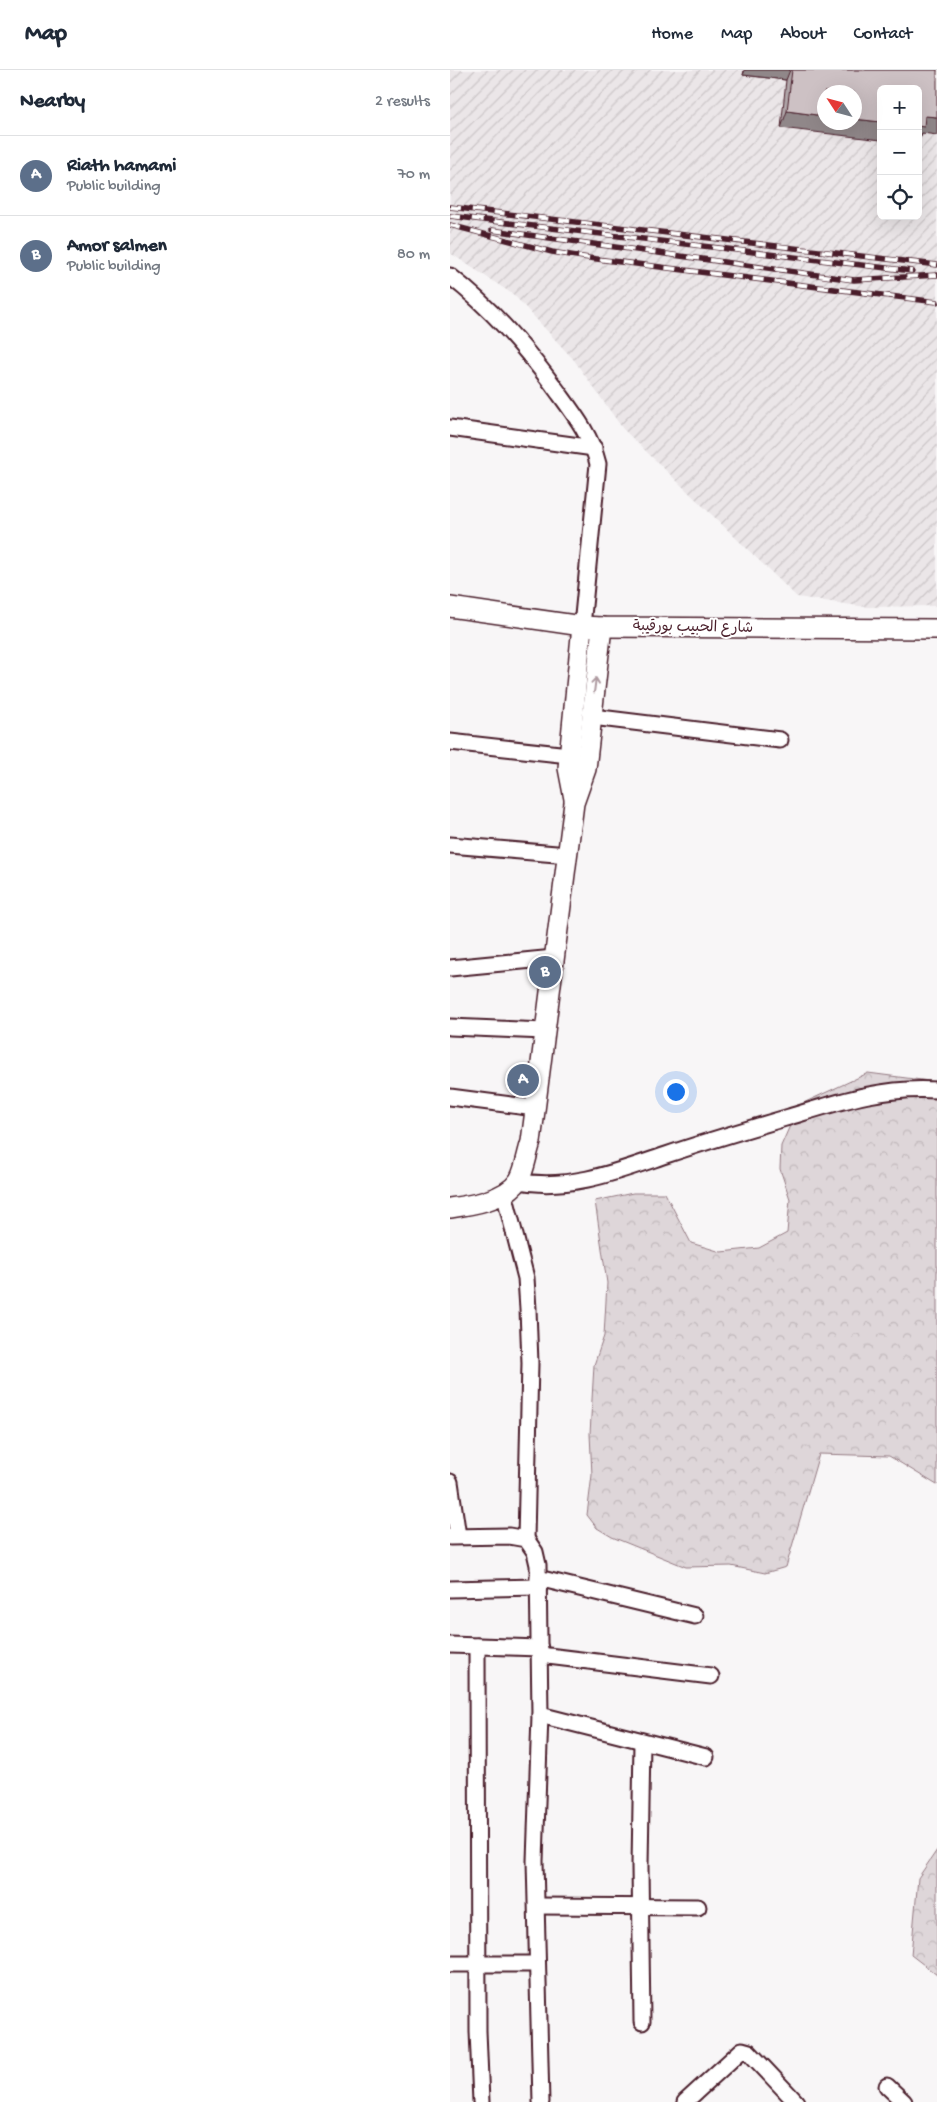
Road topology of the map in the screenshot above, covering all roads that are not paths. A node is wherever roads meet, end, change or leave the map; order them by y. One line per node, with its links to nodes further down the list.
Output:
1 (450, 276): 3 (street)
2 (450, 428): 3 (street)
3 (594, 448): 5 (street)
4 (450, 607): 5 (main road, شارع الحبيب بورقيبة)
5 (582, 626): 6 (main road, شارع الحبيب بورقيبة); 11 (main road)
6 (602, 627): 7 (main road, شارع الحبيب بورقيبة); 8 (main road, one-way to 6)
7 (937, 629)
8 (592, 717): 9 (street); 12 (main road)
9 (780, 740)
10 (450, 742): 11 (street)
11 (569, 755): 12 (main road)
12 (574, 803): 14 (main road)
13 (450, 845): 14 (street)
14 (568, 855): 15 (main road)
15 (554, 958): 16 (street); 18 (main road)
16 (450, 968)
17 (450, 1027): 18 (street)
18 (545, 1031): 21 (main road)
19 (937, 1090): 22 (street)
20 (450, 1097): 21 (street)
21 (535, 1108): 22 (main road)
22 (518, 1181): 23 (main road)
23 (504, 1193): 24 (main road); 27 (street)
24 (450, 1208)
25 (450, 1482): 26 (street)
26 (454, 1536): 27 (street)
27 (526, 1538): 28 (street)
28 (539, 1583): 29 (street); 30 (street); 33 (street)
29 (450, 1589)
30 (695, 1616)
31 (450, 1645): 32 (street)
32 (477, 1646): 33 (street); 42 (street)
33 (540, 1651): 34 (street); 35 (street)
34 (711, 1676)
35 (540, 1715): 36 (street); 38 (street)
36 (642, 1742): 37 (street); 39 (street)
37 (706, 1757)
38 (537, 1906): 39 (street); 43 (street)
39 (641, 1906): 40 (street); 44 (street)
40 (698, 1907)
41 (450, 1964): 42 (street)
42 (479, 1964): 43 (street); 47 (street)
43 (537, 1964): 48 (street)
44 (642, 2022)
45 (887, 2086): 50 (street)
46 (788, 2099): 49 (street)
47 (481, 2102)
48 (541, 2102)
49 (685, 2102)
50 (904, 2102)

